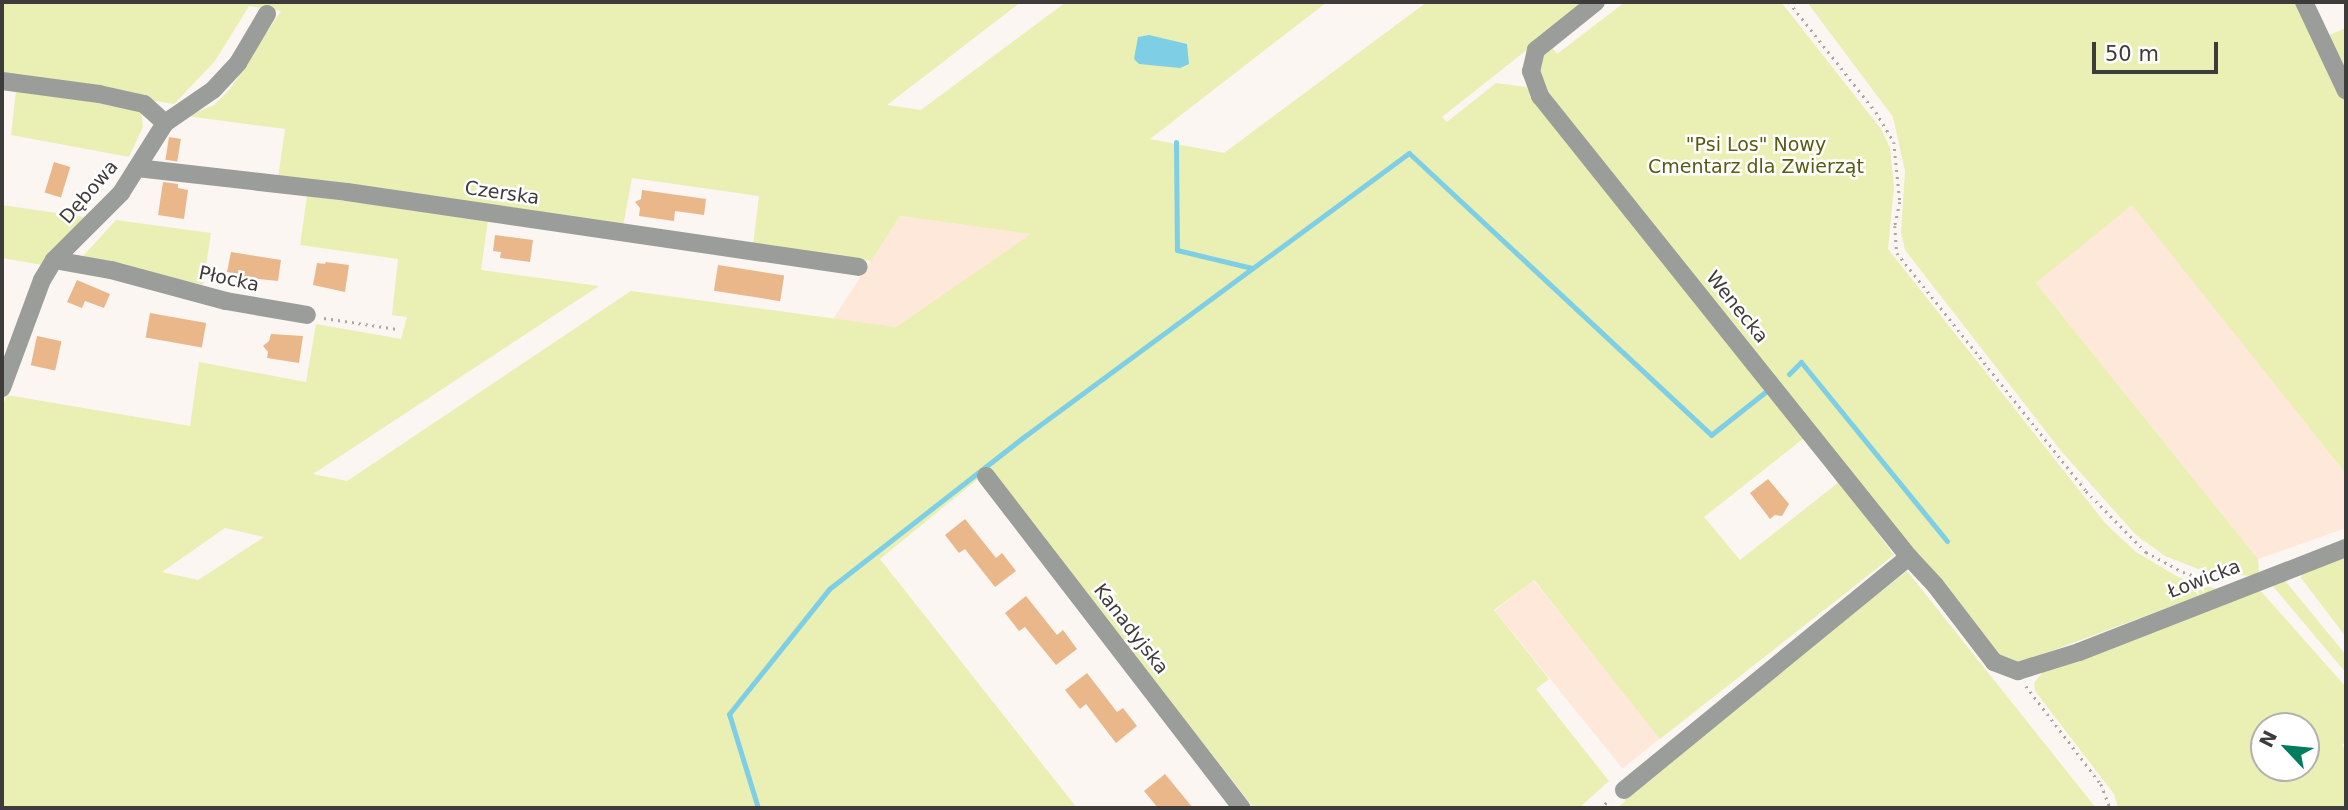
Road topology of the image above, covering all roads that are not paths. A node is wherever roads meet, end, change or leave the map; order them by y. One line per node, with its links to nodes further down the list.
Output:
1 (1596, 2): 14 (street, Wenecka)
2 (2304, 2): 5 (street)
3 (267, 14): 6 (street, Dębowa)
4 (2, 81): 6 (street)
5 (2346, 91)
6 (165, 123): 7 (street, Dębowa)
7 (137, 168): 8 (street, Dębowa); 9 (street, Czerska)
8 (54, 260): 10 (street, Płocka); 11 (street, Dębowa)
9 (859, 267)
10 (307, 315)
11 (2, 388)
12 (986, 476): 17 (street, Kanadyjska)
13 (2346, 548): 15 (street, Łowicka)
14 (1909, 557): 15 (street, Wenecka); 16 (street)
15 (2018, 671)
16 (1624, 789)
17 (1242, 808)

